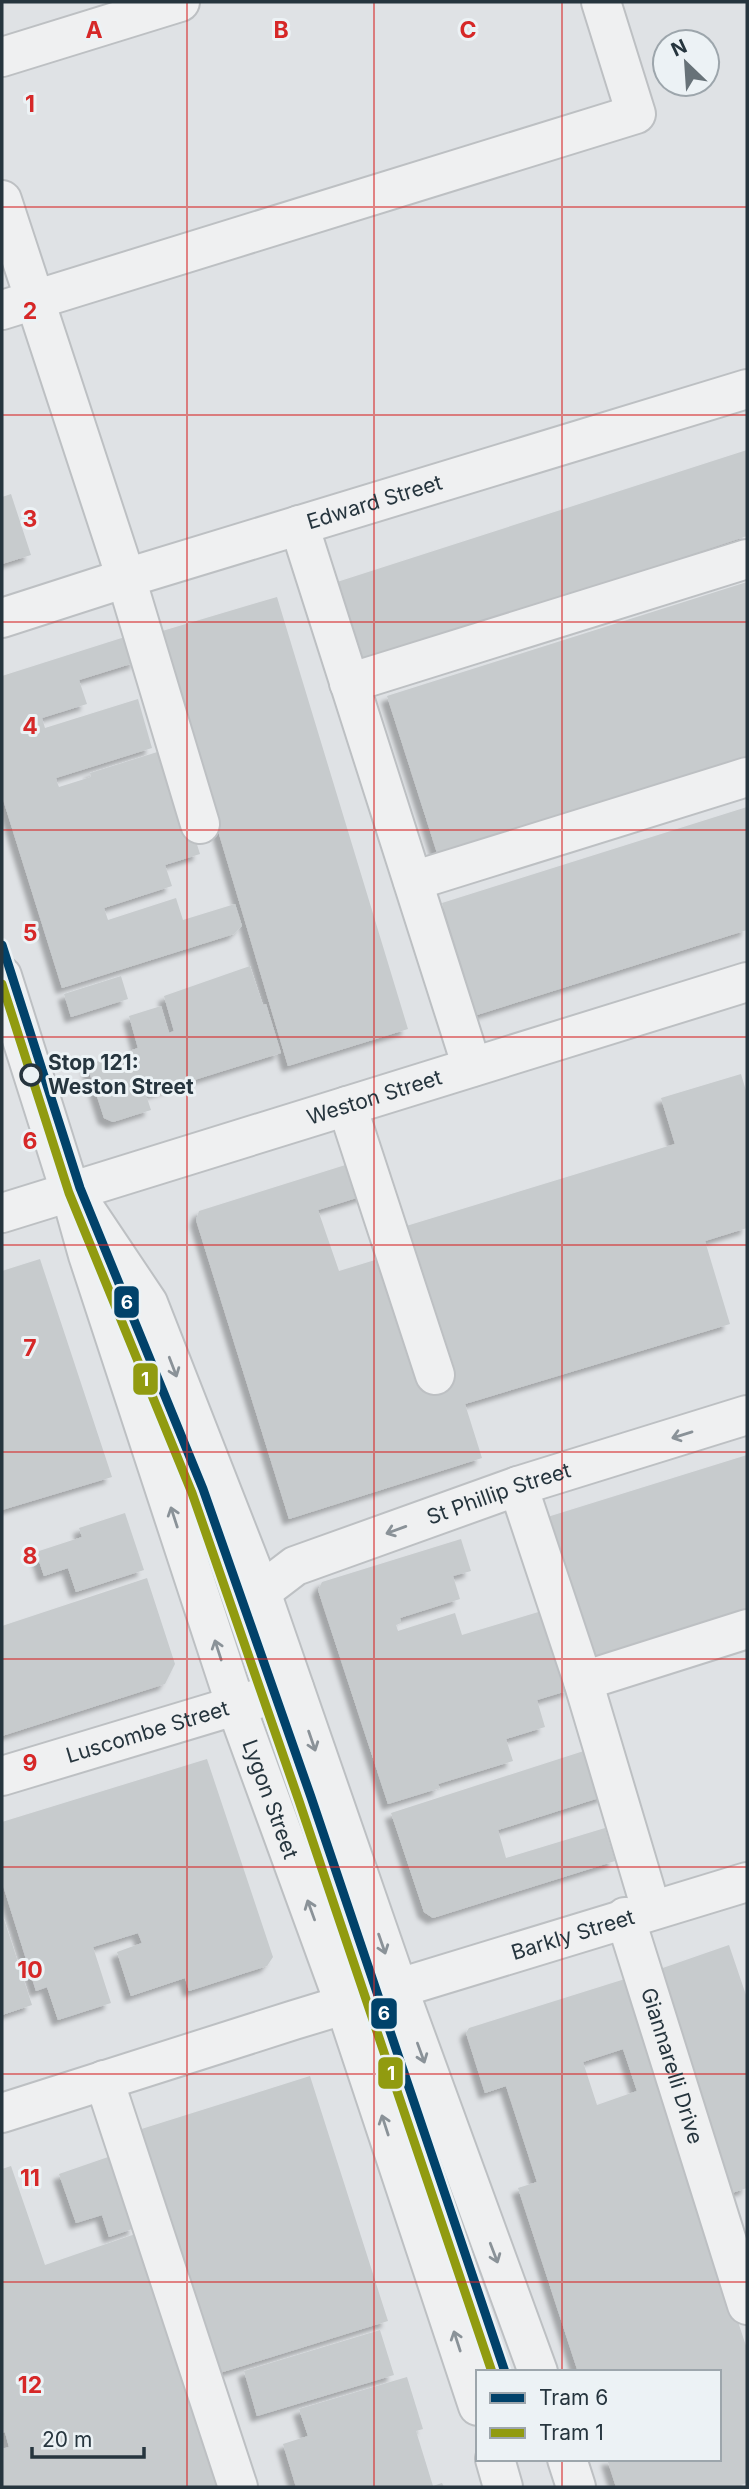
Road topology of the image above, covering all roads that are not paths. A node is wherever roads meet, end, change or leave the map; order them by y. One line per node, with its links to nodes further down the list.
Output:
1 (180, 2): 3 (street)
2 (601, 2): 5 (street)
3 (2, 57)
4 (2, 200): 5 (street)
5 (18, 305): 9 (street)
6 (747, 389): 7 (street, Edward Street)
7 (299, 525): 9 (street, Edward Street); 11 (street)
8 (747, 559): 11 (street)
9 (126, 578): 10 (street, Edward Street); 13 (street)
10 (2, 618)
11 (349, 682): 14 (street)
12 (747, 777): 14 (street)
13 (200, 824)
14 (413, 881): 17 (street)
15 (2, 975): 19 (street, Lygon Street)
16 (747, 982): 17 (street, Weston Street)
17 (472, 1067): 18 (street, Weston Street)
18 (347, 1105): 19 (street, Weston Street); 21 (street)
19 (70, 1191): 20 (street, Weston Street); 24 (street, Lygon Street, one-way to 24); 28 (street, Lygon Street, one-way to 19)
20 (2, 1213)
21 (435, 1375)
22 (747, 1415): 23 (street, St Phillip Street, one-way to 23)
23 (517, 1486): 24 (street, St Phillip Street, one-way to 24); 26 (street, Giannarelli Drive)
24 (261, 1592): 27 (street, Lygon Street)
25 (747, 1629): 26 (street)
26 (583, 1681): 31 (street, Giannarelli Drive)
27 (294, 1688): 28 (street, Luscombe Street); 32 (street, Lygon Street, one-way to 32)
28 (236, 1706): 29 (street, Luscombe Street); 33 (street, Lygon Street, one-way to 28)
29 (2, 1776)
30 (747, 1882): 31 (street, Barkly Street)
31 (638, 1913): 32 (street, Barkly Street); 36 (street, Giannarelli Drive)
32 (398, 1988): 33 (street, Barkly Street); 38 (street, Lygon Street, one-way to 38)
33 (345, 2005): 34 (street); 39 (street, Lygon Street, one-way to 33)
34 (103, 2080): 35 (street); 42 (street)
35 (2, 2113)
36 (733, 2208): 37 (street, Giannarelli Drive)
37 (747, 2305)
38 (537, 2370)
39 (476, 2400)
40 (496, 2461): 43 (street)
41 (568, 2461): 44 (street)
42 (238, 2487)
43 (503, 2487)
44 (576, 2487)

